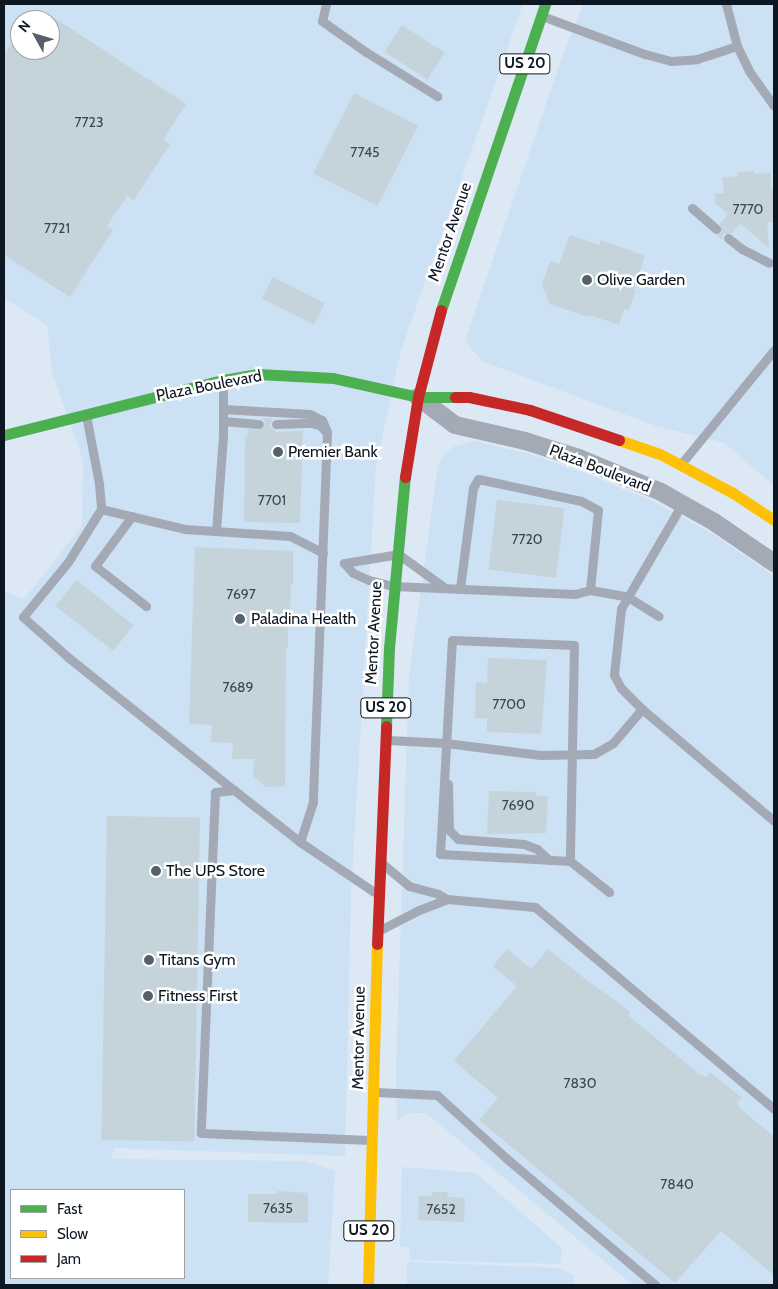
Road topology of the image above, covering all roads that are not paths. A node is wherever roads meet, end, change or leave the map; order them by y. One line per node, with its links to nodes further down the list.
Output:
1 (326, 4): 6 (lane)
2 (546, 4): 4 (main road, Mentor Avenue / US 20)
3 (726, 4): 5 (lane)
4 (541, 16): 5 (lane); 14 (main road, Mentor Avenue / US 20)
5 (737, 46): 7 (lane)
6 (437, 96)
7 (774, 106)
8 (692, 208): 9 (lane)
9 (716, 229)
10 (728, 238): 11 (lane)
11 (769, 263)
12 (774, 350): 22 (lane)
13 (223, 380): 14 (main road, Plaza Boulevard); 15 (lane); 16 (main road, Plaza Boulevard)
14 (418, 397): 22 (main road, Plaza Boulevard); 23 (street, Plaza Boulevard); 29 (main road, Mentor Avenue / US 20)
15 (223, 410): 17 (lane); 20 (lane)
16 (86, 413): 21 (main road, Plaza Boulevard); 24 (lane)
17 (223, 421): 18 (lane); 27 (lane)
18 (259, 424)
19 (276, 424): 20 (lane)
20 (327, 432): 28 (lane)
21 (4, 435)
22 (681, 464): 26 (main road, Plaza Boulevard)
23 (682, 504): 30 (street, Plaza Boulevard); 35 (lane)
24 (101, 509): 25 (lane); 43 (lane)
25 (132, 516): 27 (lane); 36 (lane)
26 (774, 520)
27 (216, 531): 28 (lane)
28 (323, 552): 45 (lane)
29 (395, 552): 31 (main road, Mentor Avenue / US 20); 31 (lane); 32 (lane)
30 (774, 563)
31 (393, 586): 32 (lane); 39 (main road, Mentor Avenue / US 20)
32 (445, 588): 33 (lane)
33 (460, 588): 34 (lane); 34 (lane)
34 (590, 590): 35 (lane)
35 (628, 597): 37 (lane); 38 (lane)
36 (146, 606)
37 (659, 616)
38 (642, 709): 41 (lane); 44 (lane)
39 (385, 740): 40 (lane); 48 (main road, Mentor Avenue / US 20)
40 (446, 744): 41 (lane); 41 (lane); 42 (lane)
41 (571, 755): 47 (lane)
42 (444, 770): 46 (lane); 46 (lane)
43 (234, 790): 45 (lane); 55 (lane)
44 (774, 821)
45 (300, 842): 50 (lane)
46 (549, 860): 47 (lane)
47 (570, 860): 49 (lane)
48 (380, 861): 50 (main road, Mentor Avenue / US 20); 51 (lane)
49 (609, 892)
50 (378, 894): 52 (main road, Mentor Avenue / US 20)
51 (447, 899): 52 (lane); 54 (lane)
52 (377, 931): 53 (main road, Mentor Avenue / US 20)
53 (374, 1092): 55 (main road, Mentor Avenue / US 20); 57 (lane)
54 (774, 1109)
55 (372, 1140): 56 (main road, Mentor Avenue / US 20)
56 (368, 1285)
57 (655, 1285)

